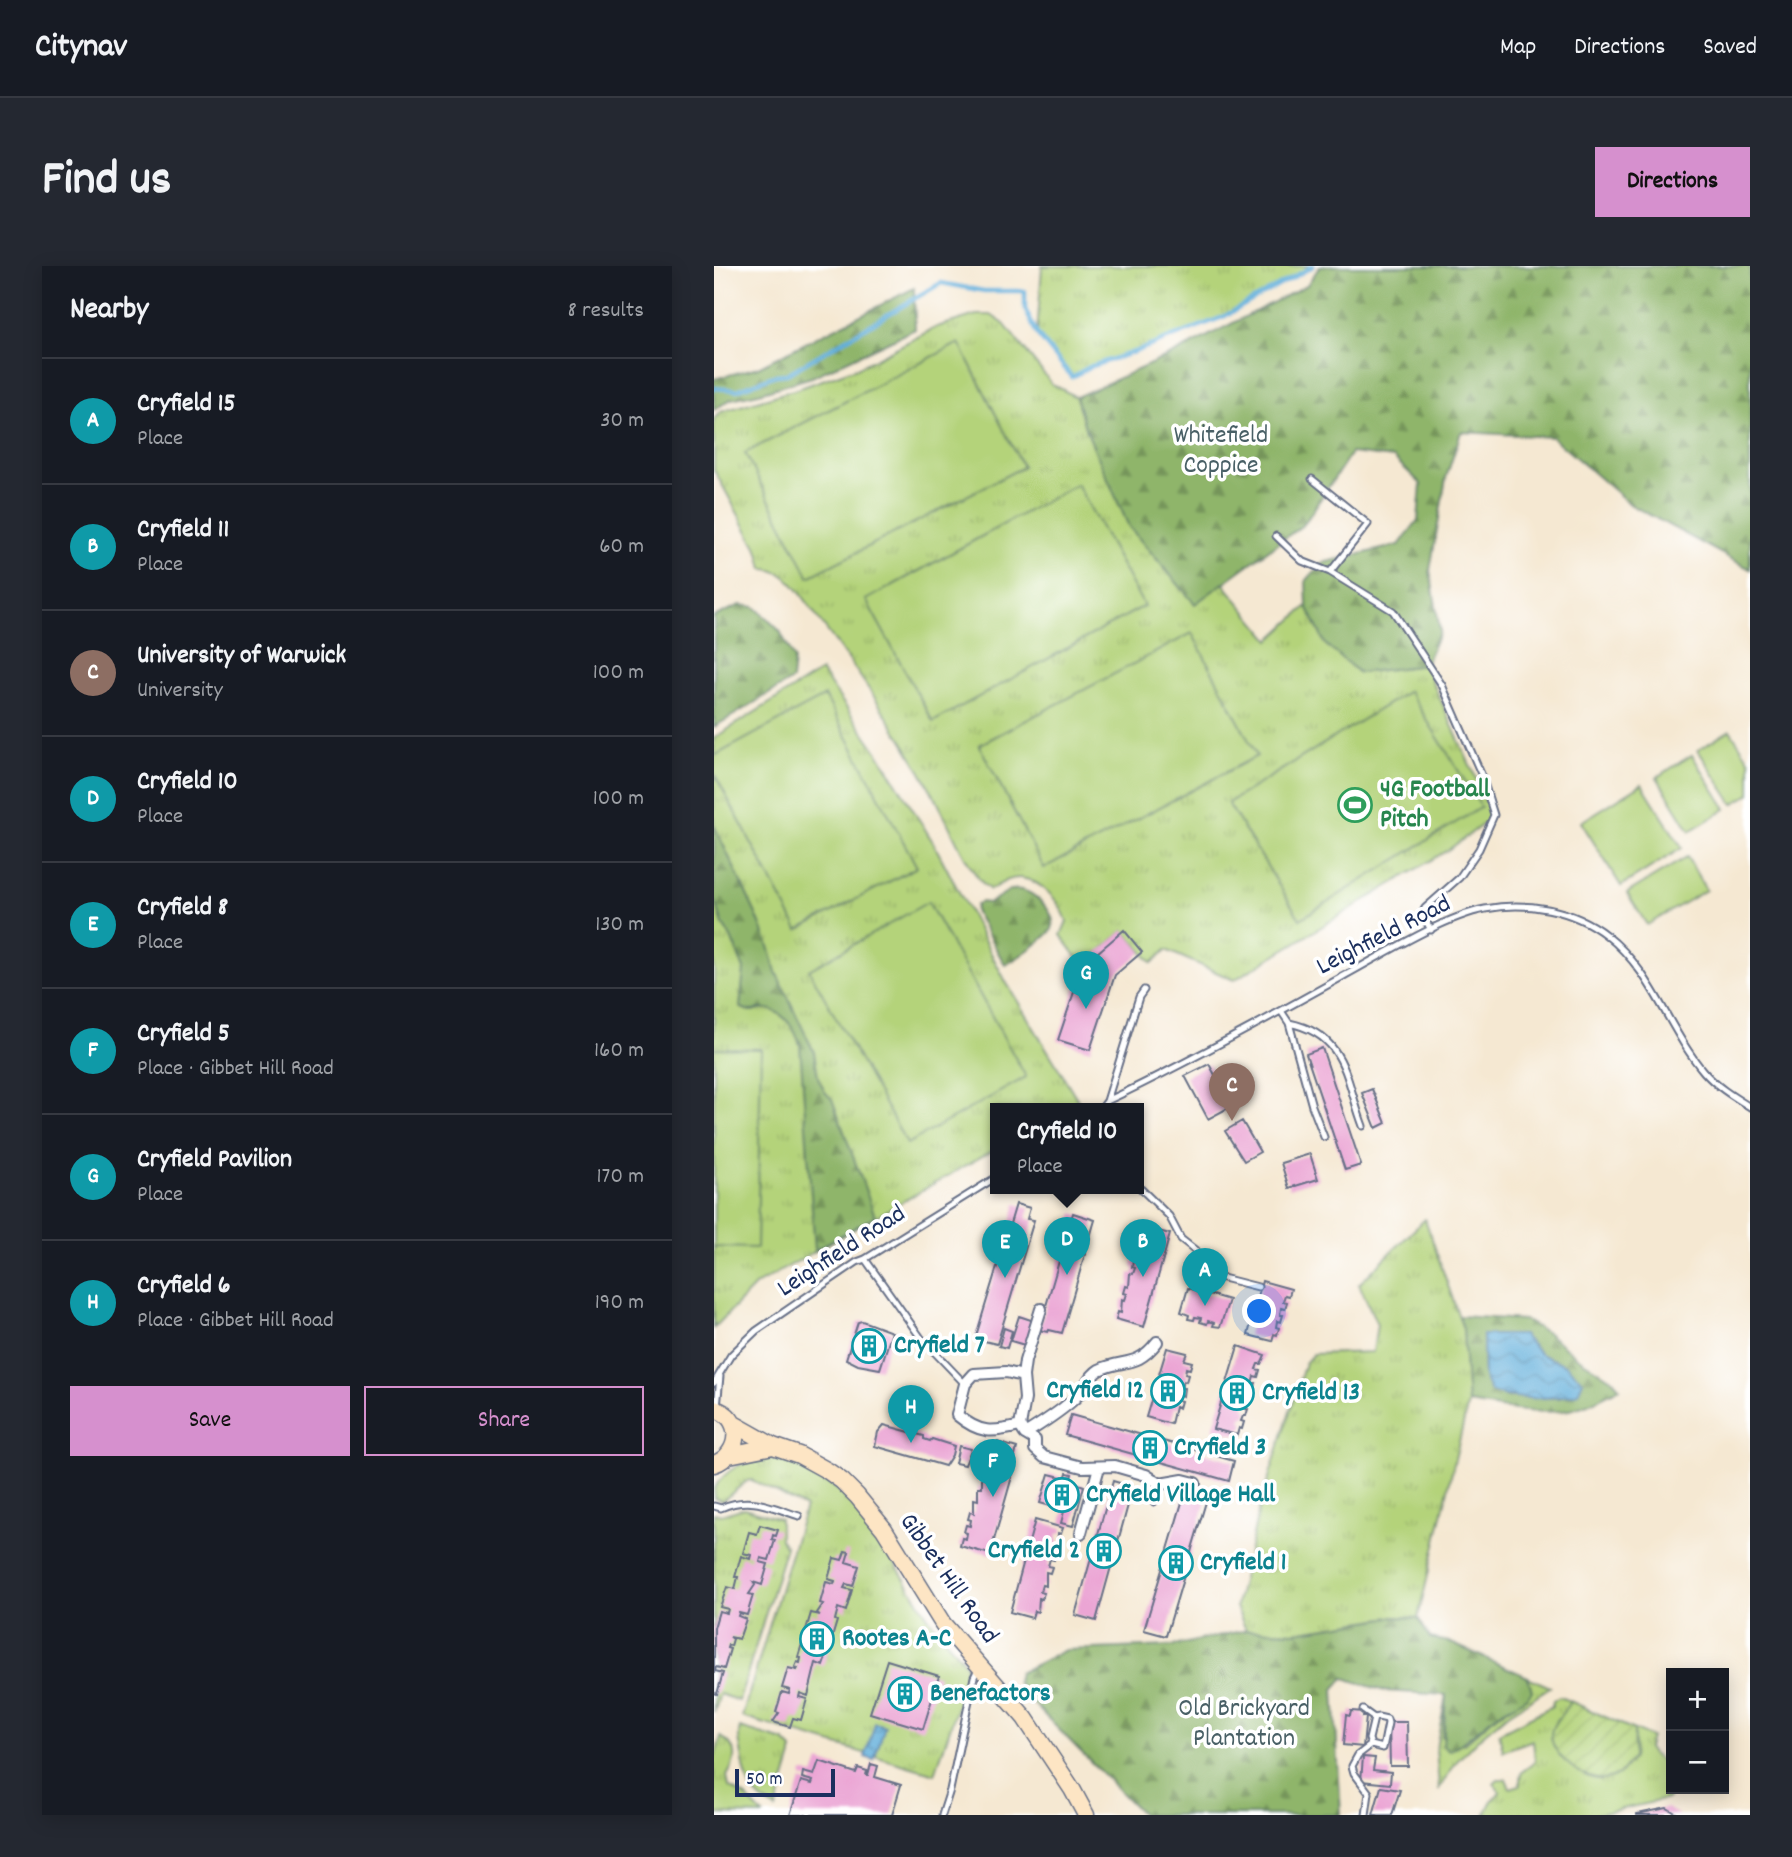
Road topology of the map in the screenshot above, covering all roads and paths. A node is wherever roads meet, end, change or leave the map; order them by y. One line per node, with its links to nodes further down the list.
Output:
1 (1312, 480): 3 (lane)
2 (1276, 536): 3 (lane)
3 (1330, 572): 4 (lane)
4 (1431, 930): 6 (lane, Leighfield Road); 9 (lane, Leighfield Road)
5 (1144, 990): 8 (lane)
6 (1281, 1011): 7 (lane); 8 (lane, Leighfield Road)
7 (1289, 1023): 10 (lane); 11 (lane)
8 (1107, 1101)
9 (1750, 1107)
10 (1363, 1126)
11 (1324, 1137)
12 (990, 1181): 14 (lane, Leighfield Road)
13 (1144, 1192): 15 (lane)
14 (865, 1259): 18 (lane, Leighfield Road); 21 (lane)
15 (1258, 1287)
16 (1041, 1309): 19 (street)
17 (1157, 1342): 24 (street)
18 (720, 1373): 20 (lane, Leighfield Road); 22 (lane)
19 (1023, 1376): 21 (street); 24 (street)
20 (714, 1383)
21 (965, 1384): 24 (street)
22 (716, 1409): 23 (street, Gibbet Hill Road)
23 (734, 1424): 25 (street, Gibbet Hill Road); 26 (street)
24 (1022, 1430): 27 (street)
25 (774, 1446): 26 (street); 34 (street, Gibbet Hill Road)
26 (718, 1462)
27 (1099, 1467): 29 (street); 33 (street)
28 (1195, 1483): 29 (street)
29 (1160, 1484): 30 (lane)
30 (1154, 1502)
31 (714, 1506): 32 (lane)
32 (800, 1516)
33 (1081, 1534)
34 (979, 1667): 40 (street, Gibbet Hill Road); 41 (lane)
35 (1363, 1710): 36 (lane)
36 (1374, 1718): 37 (lane); 38 (lane)
37 (1371, 1745): 38 (lane); 43 (lane)
38 (1383, 1748): 39 (lane)
39 (1387, 1756)
40 (1084, 1809): 42 (street, Gibbet Hill Road)
41 (942, 1815)
42 (1095, 1815)
43 (1366, 1815)

